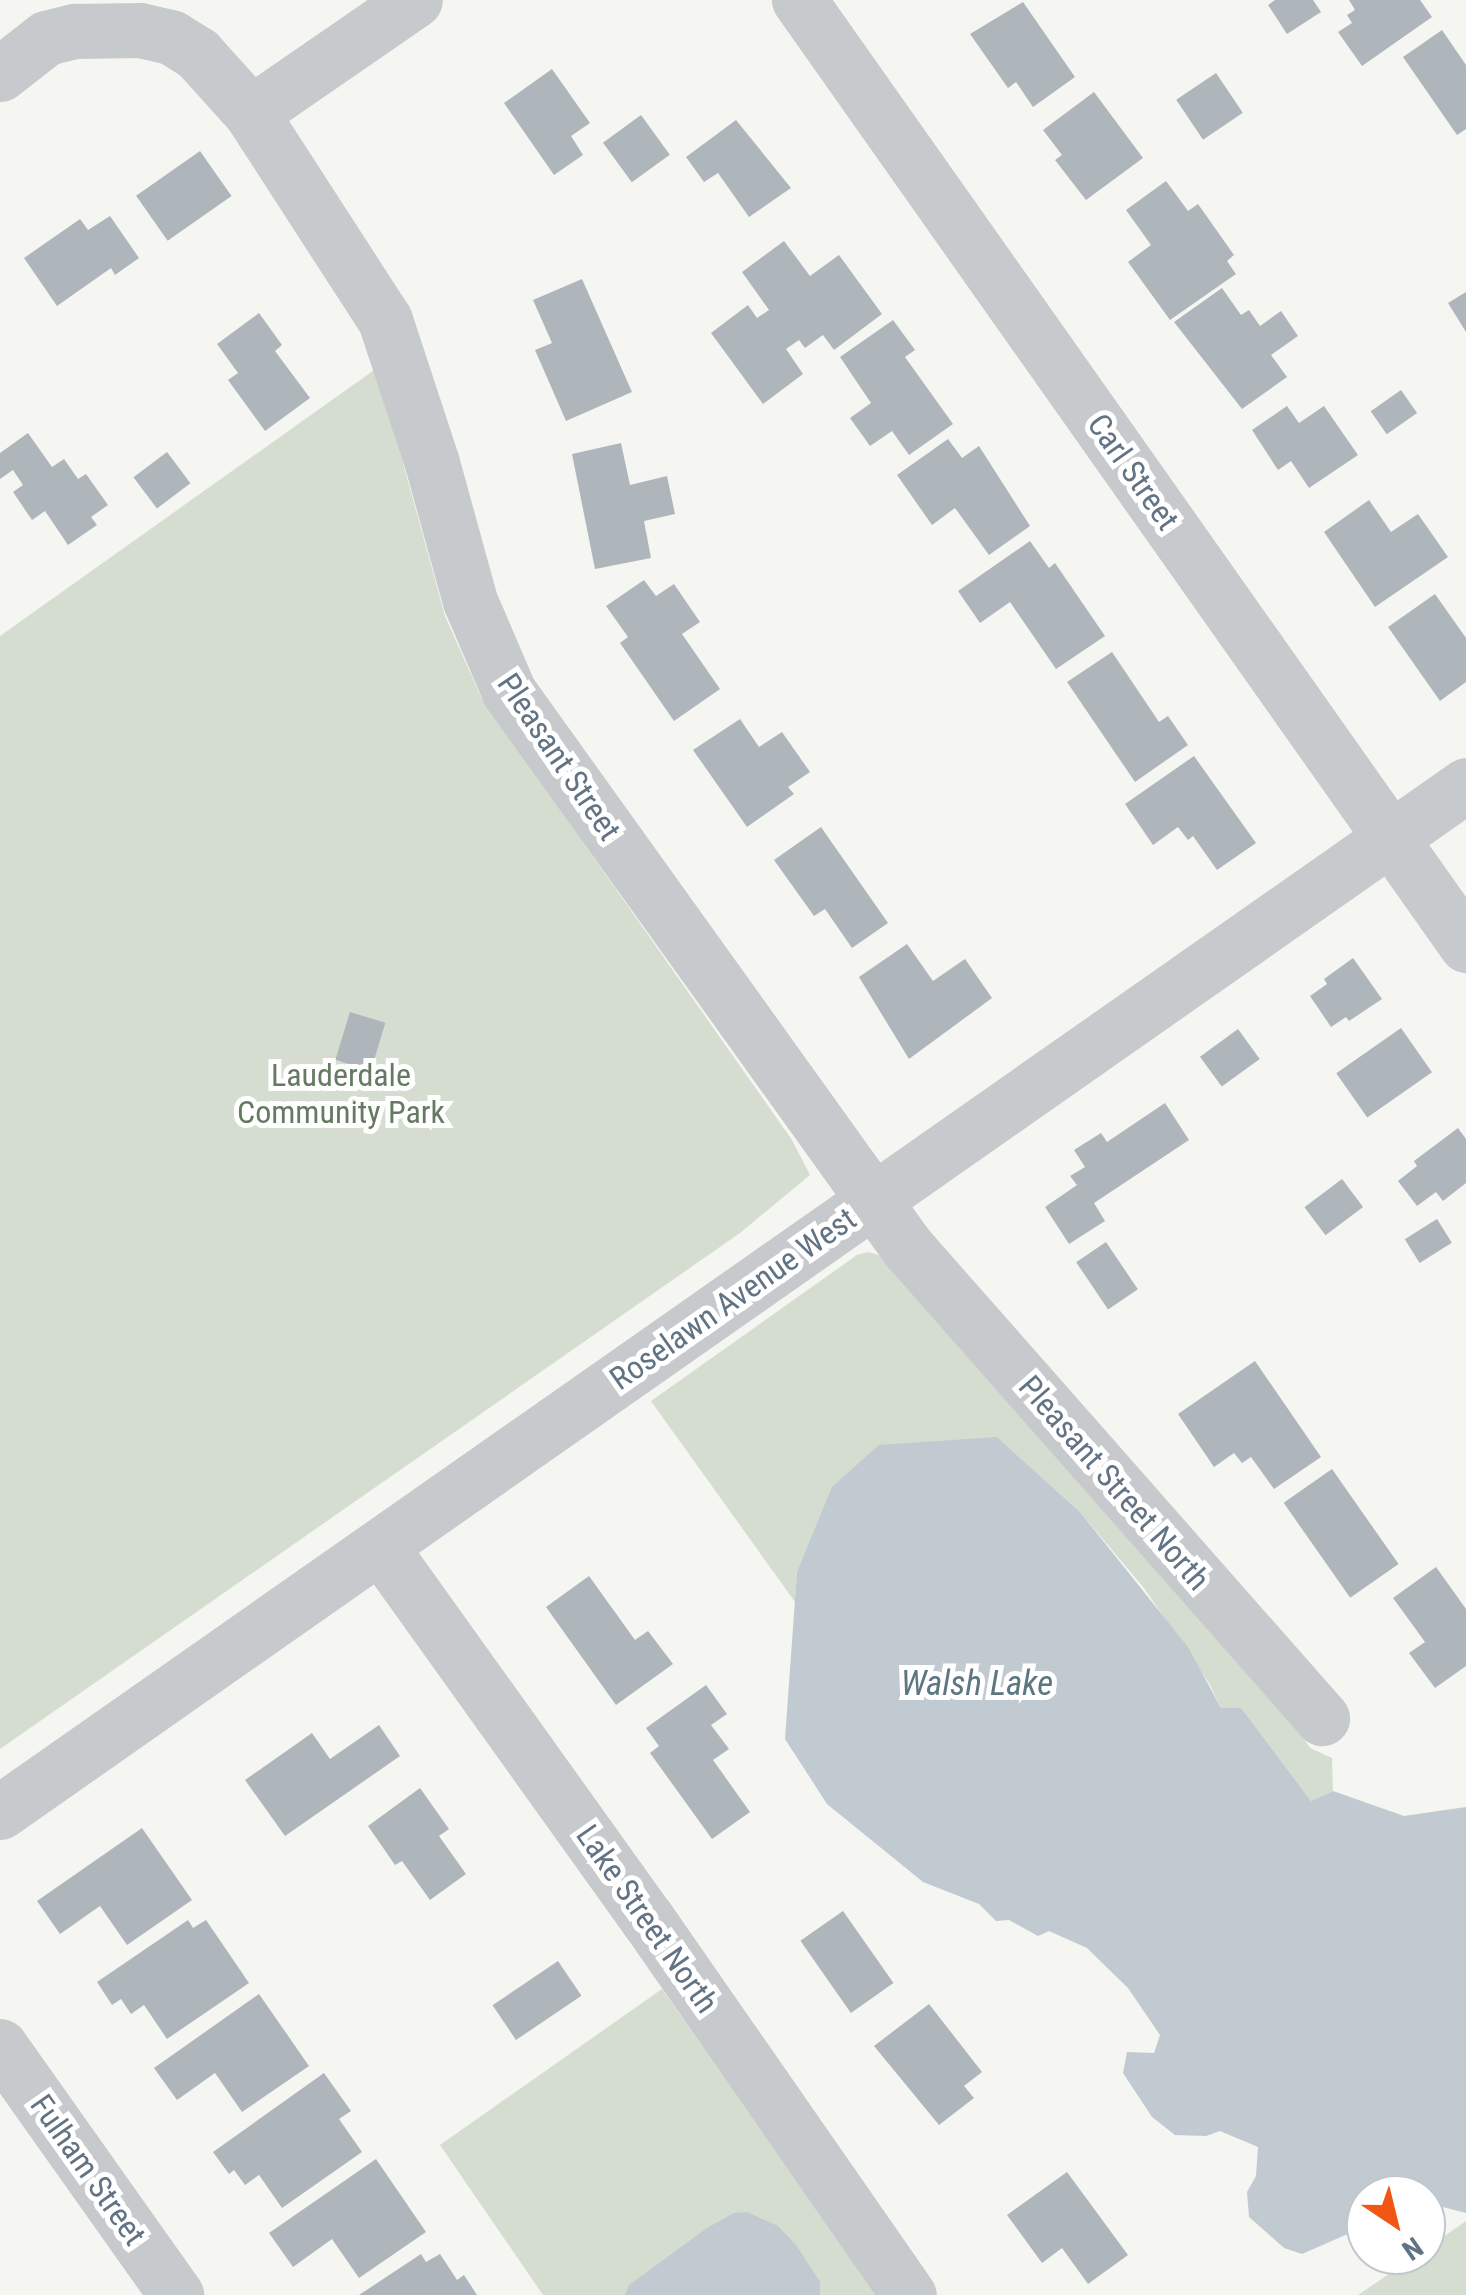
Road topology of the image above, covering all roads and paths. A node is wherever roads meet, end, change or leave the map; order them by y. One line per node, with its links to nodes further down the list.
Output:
1 (798, 0): 7 (street, Carl Street)
2 (409, 2): 5 (street)
3 (32, 19): 4 (street); 5 (street, Pleasant Street)
4 (0, 74)
5 (252, 113): 9 (street, Pleasant Street)
6 (1466, 785): 7 (street, Roselawn Avenue West)
7 (1391, 837): 8 (street, Carl Street); 9 (street, Roselawn Avenue West)
8 (1466, 945)
9 (875, 1200): 10 (street, Pleasant Street); 11 (street, Roselawn Avenue West)
10 (907, 1247): 12 (street, Pleasant Street North)
11 (380, 1546): 13 (street, Roselawn Avenue West); 16 (street, Lake Street North)
12 (1322, 1718)
13 (0, 1812)
14 (0, 2046): 15 (street, Fulham Street)
15 (176, 2295)
16 (909, 2295)

